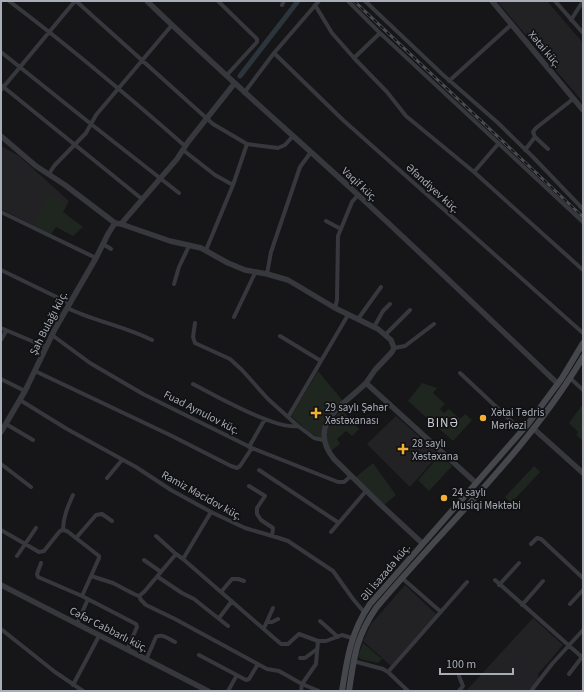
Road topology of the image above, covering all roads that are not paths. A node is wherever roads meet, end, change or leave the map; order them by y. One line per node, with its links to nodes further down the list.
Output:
1 (9, 1): 15 (street)
2 (76, 1): 15 (street); 21 (street)
3 (147, 1): 14 (street, Vaqif küç.)
4 (218, 1): 23 (street)
5 (319, 1): 11 (street)
6 (348, 1): 16 (street)
7 (365, 1): 24 (street)
8 (492, 1): 13 (street, Xətai küç.)
9 (555, 1): 12 (street)
10 (583, 1): 12 (street)
11 (316, 5): 19 (street); 20 (street)
12 (571, 20): 17 (street)
13 (512, 24): 24 (street); 29 (street, Xətai küç.)
14 (172, 25): 21 (street); 23 (street, Vaqif küç.)
15 (50, 32): 22 (street); 27 (street)
16 (380, 33): 20 (street); 36 (street)
17 (583, 33)
18 (1, 52): 22 (street)
19 (274, 52): 28 (street); 79 (street, Əfəndiyev küç.)
20 (354, 58): 43 (street)
21 (141, 60): 27 (street); 31 (street)
22 (20, 67): 26 (street); 32 (street)
23 (226, 76): 25 (street, Vaqif küç.)
24 (449, 81): 41 (street)
25 (234, 84): 28 (street, Vaqif küç.); 31 (street, Şah Bulağı küç.)
26 (2, 88): 37 (street)
27 (118, 88): 32 (street); 39 (street)
28 (244, 93): 34 (street, Vaqif küç.)
29 (573, 98): 30 (street, Xətai küç.); 35 (street)
30 (583, 110)
31 (207, 118): 38 (street); 39 (street, Şah Bulağı küç.)
32 (91, 124): 37 (street); 45 (street)
33 (1, 136): 44 (street)
34 (293, 136): 38 (street); 42 (street, Vaqif küç.)
35 (535, 138): 40 (street); 41 (street)
36 (499, 143): 43 (street); 53 (street)
37 (76, 144): 44 (street); 49 (street)
38 (247, 144): 46 (street)
39 (184, 148): 45 (street, Şah Bulağı küç.); 46 (street)
40 (548, 149)
41 (525, 150): 50 (street)
42 (311, 152): 48 (street, Vaqif küç.); 64 (street)
43 (474, 172): 62 (street)
44 (49, 174): 54 (street)
45 (160, 178): 47 (street); 49 (street, Şah Bulağı küç.)
46 (233, 185): 59 (street)
47 (179, 193)
48 (358, 195): 55 (street); 96 (street, Vaqif küç.)
49 (142, 199): 54 (street, Şah Bulağı küç.)
50 (583, 209)
51 (1, 212): 60 (street)
52 (326, 221): 55 (street)
53 (583, 222)
54 (118, 224): 56 (street, Şah Bulağı küç.); 57 (street)
55 (341, 229): 69 (street)
56 (103, 244): 58 (street); 60 (street, Şah Bulağı küç.)
57 (189, 246): 59 (street); 65 (street)
58 (112, 249)
59 (206, 250): 63 (street)
60 (96, 258): 68 (street, Şah Bulağı küç.)
61 (1, 270): 68 (street)
62 (583, 270)
63 (256, 273): 64 (street); 72 (street)
64 (267, 274): 69 (street)
65 (174, 284)
66 (381, 287): 73 (street)
67 (390, 304): 76 (street)
68 (68, 306): 80 (street, Şah Bulağı küç.); 84 (street)
69 (335, 308): 71 (street)
70 (410, 310): 81 (street)
71 (348, 315): 73 (street); 89 (street)
72 (234, 317)
73 (358, 319): 76 (street)
74 (195, 323): 100 (street)
75 (434, 324): 87 (street)
76 (374, 327): 81 (street)
77 (1, 328): 78 (street)
78 (6, 330): 83 (street); 86 (street)
79 (583, 333)
80 (52, 335): 86 (street, Şah Bulağı küç.); 110 (street, Fuad Aynulov küç.)
81 (385, 335): 87 (street)
82 (280, 336): 89 (street)
83 (1, 340)
84 (152, 340)
85 (583, 343): 96 (main road, Əli İsazadə küç.)
86 (46, 347): 90 (street, Şah Bulağı küç.)
87 (394, 348): 94 (street)
88 (583, 357): 92 (main road, Əli İsazadə küç.)
89 (321, 361): 100 (street)
90 (35, 371): 97 (street, Şah Bulağı küç.); 110 (street)
91 (460, 374): 106 (street)
92 (570, 378): 98 (street); 105 (main road, Əli İsazadə küç.)
93 (1, 379): 97 (street)
94 (366, 383): 109 (street); 117 (street)
95 (193, 384): 101 (street)
96 (558, 384): 103 (main road, Əli İsazadə küç.)
97 (25, 390): 99 (street, Şah Bulağı küç.)
98 (583, 390)
99 (20, 400): 102 (street, Şah Bulağı küç.); 111 (street, Ramiz Məcidov küç.)
100 (288, 417): 104 (street)
101 (265, 419): 104 (street); 110 (street)
102 (6, 424): 107 (street, Şah Bulağı küç.); 108 (street)
103 (528, 424): 105 (main road); 106 (main road, Əli İsazadə küç.)
104 (298, 426): 109 (street)
105 (534, 429): 114 (street); 119 (main road, Əli İsazadə küç.)
106 (522, 431): 117 (main road, Əli İsazadə küç.)
107 (1, 432)
108 (33, 440)
109 (323, 440): 115 (street)
110 (251, 447): 115 (street, Fuad Aynulov küç.)
111 (122, 460): 116 (street); 123 (street, Ramiz Məcidov küç.)
112 (1, 464): 120 (street)
113 (259, 470): 125 (street)
114 (583, 473)
115 (351, 476): 121 (street)
116 (107, 478)
117 (478, 481): 119 (main road); 134 (main road, Əli İsazadə küç.)
118 (249, 486): 131 (street)
119 (484, 486): 136 (main road, Əli İsazadə küç.)
120 (31, 487)
121 (366, 491): 125 (street); 134 (street)
122 (73, 495): 128 (street)
123 (211, 512): 131 (street, Ramiz Məcidov küç.); 139 (street)
124 (112, 521): 132 (street)
125 (339, 523): 129 (street)
126 (36, 528): 133 (street)
127 (1, 530): 133 (street)
128 (63, 530): 132 (street); 133 (street)
129 (331, 532)
130 (156, 536): 137 (street)
131 (272, 536): 163 (street, Ramiz Məcidov küç.)
132 (76, 538): 144 (street)
133 (26, 544): 138 (street)
134 (422, 544): 136 (main road); 163 (main road, Əli İsazadə küç.)
135 (531, 544): 147 (street)
136 (428, 549): 146 (main road, Əli İsazadə küç.)
137 (176, 554): 139 (street); 143 (street)
138 (17, 556)
139 (183, 559): 155 (street)
140 (144, 560): 143 (street)
141 (41, 563): 156 (street)
142 (519, 563): 153 (street)
143 (161, 572): 145 (street)
144 (91, 576): 156 (street); 157 (street)
145 (158, 577): 157 (street); 165 (street)
146 (402, 578): 164 (street); 186 (main road, Əli İsazadə küç.)
147 (583, 578)
148 (495, 580): 153 (street)
149 (244, 581): 155 (street)
150 (543, 581): 161 (street)
151 (468, 582): 164 (street)
152 (1, 585): 169 (street, Cəfər Cabbarlı küç.)
153 (499, 585): 161 (street)
154 (583, 590): 160 (street)
155 (221, 592): 159 (street)
156 (82, 596): 158 (street)
157 (139, 596): 187 (street)
158 (88, 599): 169 (street); 181 (street)
159 (232, 601): 165 (street); 171 (street)
160 (570, 604)
161 (522, 605): 179 (street)
162 (273, 608): 167 (street)
163 (364, 612): 176 (main road, Əli İsazadə küç.)
164 (441, 612): 188 (street)
165 (219, 618): 170 (street)
166 (278, 619): 167 (street)
167 (267, 622): 171 (street)
168 (320, 622): 175 (street)
169 (77, 624): 174 (street, Cəfər Cabbarlı küç.)
170 (228, 626)
171 (264, 628): 177 (street)
172 (1, 629): 193 (street)
173 (583, 630): 179 (street)
174 (99, 636): 181 (street, Cəfər Cabbarlı küç.); 193 (street)
175 (338, 637): 176 (street); 177 (street)
176 (352, 638): 199 (main road, Əli İsazadə küç.)
177 (318, 641): 180 (street)
178 (175, 642): 185 (street)
179 (568, 646): 184 (street); 203 (street)
180 (317, 649): 183 (street); 192 (street)
181 (126, 650): 185 (street, Cəfər Cabbarlı küç.)
182 (199, 655): 190 (street)
183 (300, 658)
184 (583, 658): 189 (street)
185 (146, 660): 195 (street, Cəfər Cabbarlı küç.)
186 (353, 661): 188 (street); 200 (main road, Əli İsazadə küç.)
187 (258, 664): 190 (street); 192 (street)
188 (388, 672): 201 (street)
189 (569, 674)
190 (237, 675): 196 (street)
191 (459, 676): 202 (street)
192 (302, 684): 197 (street); 198 (street)
193 (73, 685): 194 (street)
194 (83, 691)
195 (208, 691)
196 (228, 691)
197 (301, 691)
198 (320, 691)
199 (342, 691)
200 (349, 691)
201 (408, 691)
202 (459, 691)
203 (531, 691)

